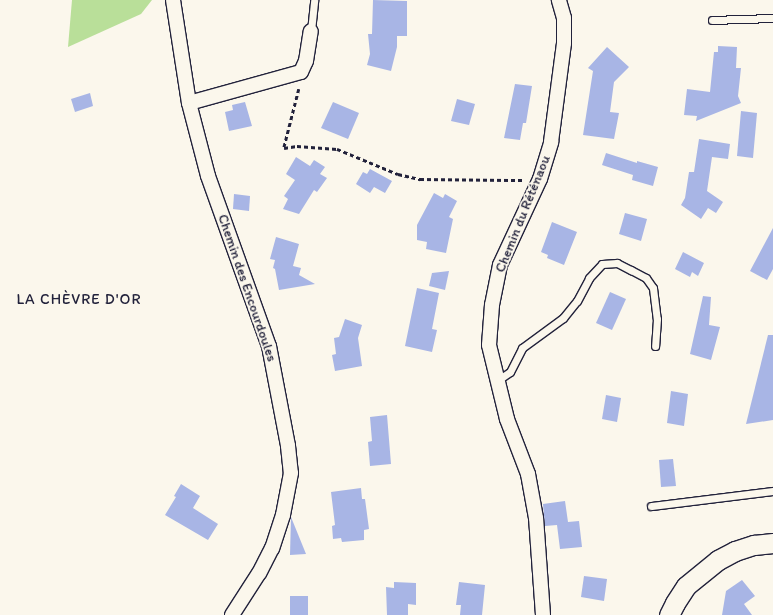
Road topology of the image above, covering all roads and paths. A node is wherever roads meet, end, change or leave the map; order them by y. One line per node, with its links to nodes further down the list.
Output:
1 (173, 0): 8 (street, Chemin des Encourdoules)
2 (314, 0): 6 (lane)
3 (559, 0): 9 (street, Chemin du Réténaou)
4 (773, 18): 5 (lane)
5 (712, 20)
6 (311, 31): 7 (street)
7 (301, 72): 8 (street); 9 (path)
8 (189, 103): 15 (street, Chemin des Encourdoules)
9 (540, 179): 11 (street, Chemin du Réténaou)
10 (655, 346): 11 (lane)
11 (498, 380): 16 (street, Chemin du Réténaou)
12 (773, 491): 13 (lane)
13 (651, 506)
14 (773, 543): 17 (main road)
15 (232, 615)
16 (543, 615)
17 (669, 615)

